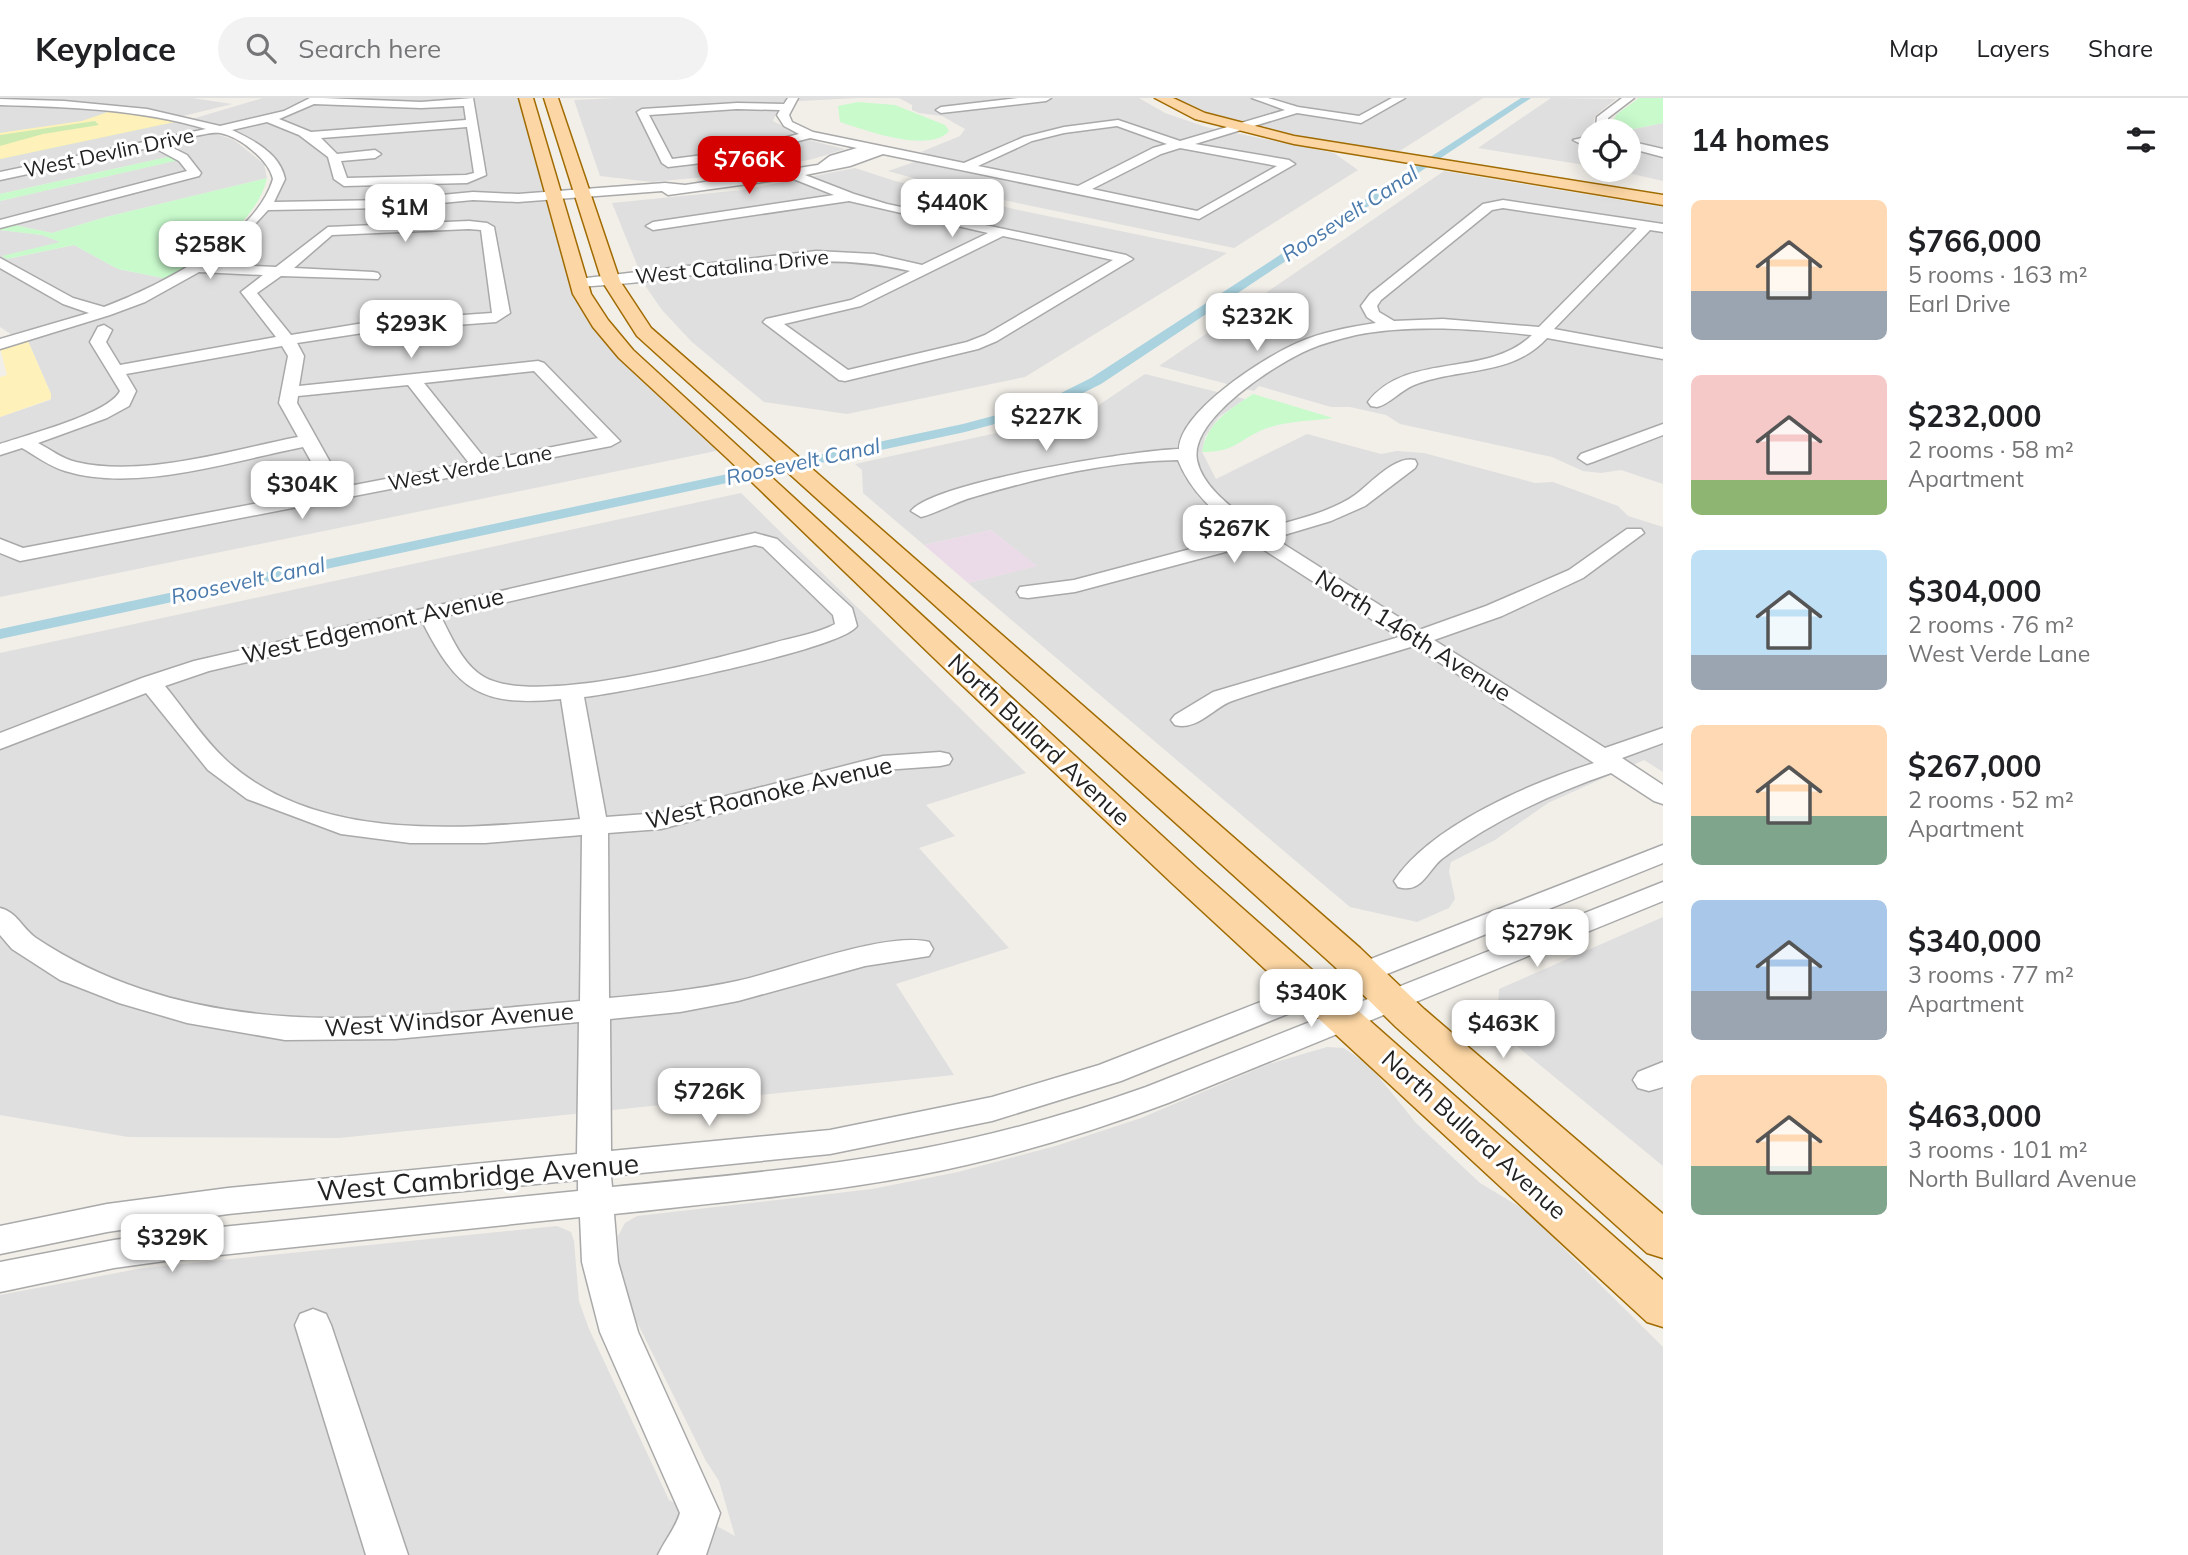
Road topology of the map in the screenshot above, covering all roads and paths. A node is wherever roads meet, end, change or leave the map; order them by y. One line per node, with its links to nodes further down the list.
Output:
1 (526, 98): 2 (main road); 40 (main road, North Bullard Avenue)
2 (541, 98)
3 (551, 98): 39 (main road, North Bullard Avenue)
4 (1046, 98): 13 (street)
5 (1162, 98): 20 (main road)
6 (1257, 98): 14 (street)
7 (1400, 98): 14 (street)
8 (1629, 98): 18 (street)
9 (315, 100): 10 (street); 17 (street, West Devlin Drive)
10 (468, 100): 19 (street)
11 (0, 102): 22 (street)
12 (791, 102): 23 (street); 23 (street)
13 (941, 110)
14 (1297, 110): 20 (street)
15 (39, 111): 16 (street)
16 (24, 115)
17 (267, 119): 22 (street, West Devlin Drive); 25 (street)
18 (1603, 119)
19 (471, 123): 25 (street); 37 (street)
20 (1237, 127): 27 (street); 43 (main road)
21 (775, 128): 23 (street)
22 (219, 129): 24 (street); 26 (street, West Devlin Drive)
23 (799, 130): 29 (street)
24 (233, 135): 45 (street)
25 (309, 136): 32 (street)
26 (154, 143): 35 (street, West Devlin Drive); 46 (street)
27 (1178, 144): 33 (street); 38 (street); 38 (street)
28 (1641, 147): 30 (street)
29 (875, 149): 33 (street); 34 (street)
30 (1660, 151)
31 (375, 154): 32 (street)
32 (335, 158): 36 (street)
33 (968, 166): 38 (street)
34 (792, 174): 39 (street); 41 (street)
35 (0, 176)
36 (344, 182): 37 (street)
37 (400, 182): 44 (street)
38 (1077, 191)
39 (583, 194): 40 (street); 56 (main road, North Bullard Avenue)
40 (553, 196): 42 (street); 57 (main road, North Bullard Avenue)
41 (849, 197): 47 (street); 50 (street)
42 (512, 198): 44 (street); 44 (street)
43 (1663, 200)
44 (389, 204): 45 (street); 49 (street)
45 (265, 206): 52 (street)
46 (0, 223)
47 (653, 226)
48 (1655, 227): 60 (street); 61 (street)
49 (376, 228): 54 (street); 58 (street)
50 (1001, 232): 53 (street); 53 (street)
51 (0, 262): 59 (street)
52 (198, 268): 54 (street); 59 (street)
53 (925, 270): 56 (street, West Catalina Drive)
54 (277, 274): 55 (street); 62 (street)
55 (373, 276)
56 (611, 281): 57 (street, West Catalina Drive); 101 (main road, North Bullard Avenue)
57 (578, 283): 102 (main road, North Bullard Avenue)
58 (493, 318): 62 (street)
59 (104, 321): 63 (street); 66 (street)
60 (1392, 327): 61 (street); 75 (street)
61 (1542, 332): 64 (street); 69 (street)
62 (287, 340): 66 (street); 68 (street)
63 (0, 344)
64 (1663, 354)
65 (538, 366): 67 (street); 72 (street)
66 (116, 371): 73 (street)
67 (412, 379): 68 (street); 78 (street)
68 (288, 392): 71 (street)
69 (1377, 402)
70 (1663, 429): 76 (street)
71 (309, 440): 73 (street); 79 (street)
72 (611, 441): 78 (street, West Verde Lane)
73 (24, 442): 74 (street)
74 (0, 450)
75 (1185, 454): 80 (street); 82 (street, North 146th Avenue)
76 (1587, 458)
77 (1408, 464): 82 (street)
78 (481, 466): 79 (street, West Verde Lane)
79 (339, 494): 83 (street, West Verde Lane)
80 (921, 511)
81 (1634, 533): 86 (street)
82 (1258, 537): 84 (street); 86 (street, North 146th Avenue)
83 (0, 545)
84 (1028, 592)
85 (429, 614): 87 (street, West Edgemont Avenue); 88 (street); 88 (street, West Edgemont Avenue)
86 (1418, 638): 89 (street); 93 (street, North 146th Avenue)
87 (149, 683): 91 (street, West Edgemont Avenue); 95 (street, West Roanoke Avenue)
88 (571, 690): 95 (street)
89 (1183, 720)
90 (1663, 735): 93 (street)
91 (0, 742)
92 (940, 759): 95 (street, West Roanoke Avenue)
93 (1608, 761): 94 (street, North 146th Avenue); 97 (street)
94 (1663, 796)
95 (595, 828): 104 (street)
96 (1663, 853): 101 (street, West Cambridge Avenue)
97 (1408, 881)
98 (1663, 891): 103 (street, West Cambridge Avenue)
99 (0, 918): 104 (street, West Windsor Avenue)
100 (919, 949): 104 (street, West Windsor Avenue)
101 (1362, 974): 102 (street, West Cambridge Avenue); 103 (main road, North Bullard Avenue)
102 (1314, 993): 105 (main road, North Bullard Avenue); 106 (street, West Cambridge Avenue)
103 (1392, 1001): 105 (street, West Cambridge Avenue); 108 (main road, North Bullard Avenue)
104 (595, 1011): 106 (street)
105 (1346, 1020): 106 (street, West Cambridge Avenue); 110 (main road, North Bullard Avenue)
106 (595, 1184): 107 (street, West Cambridge Avenue); 109 (street, West Cambridge Avenue); 113 (street)
107 (0, 1240)
108 (1663, 1240)
109 (0, 1277)
110 (1663, 1308)
111 (313, 1325): 112 (street)
112 (387, 1555)
113 (679, 1555)

